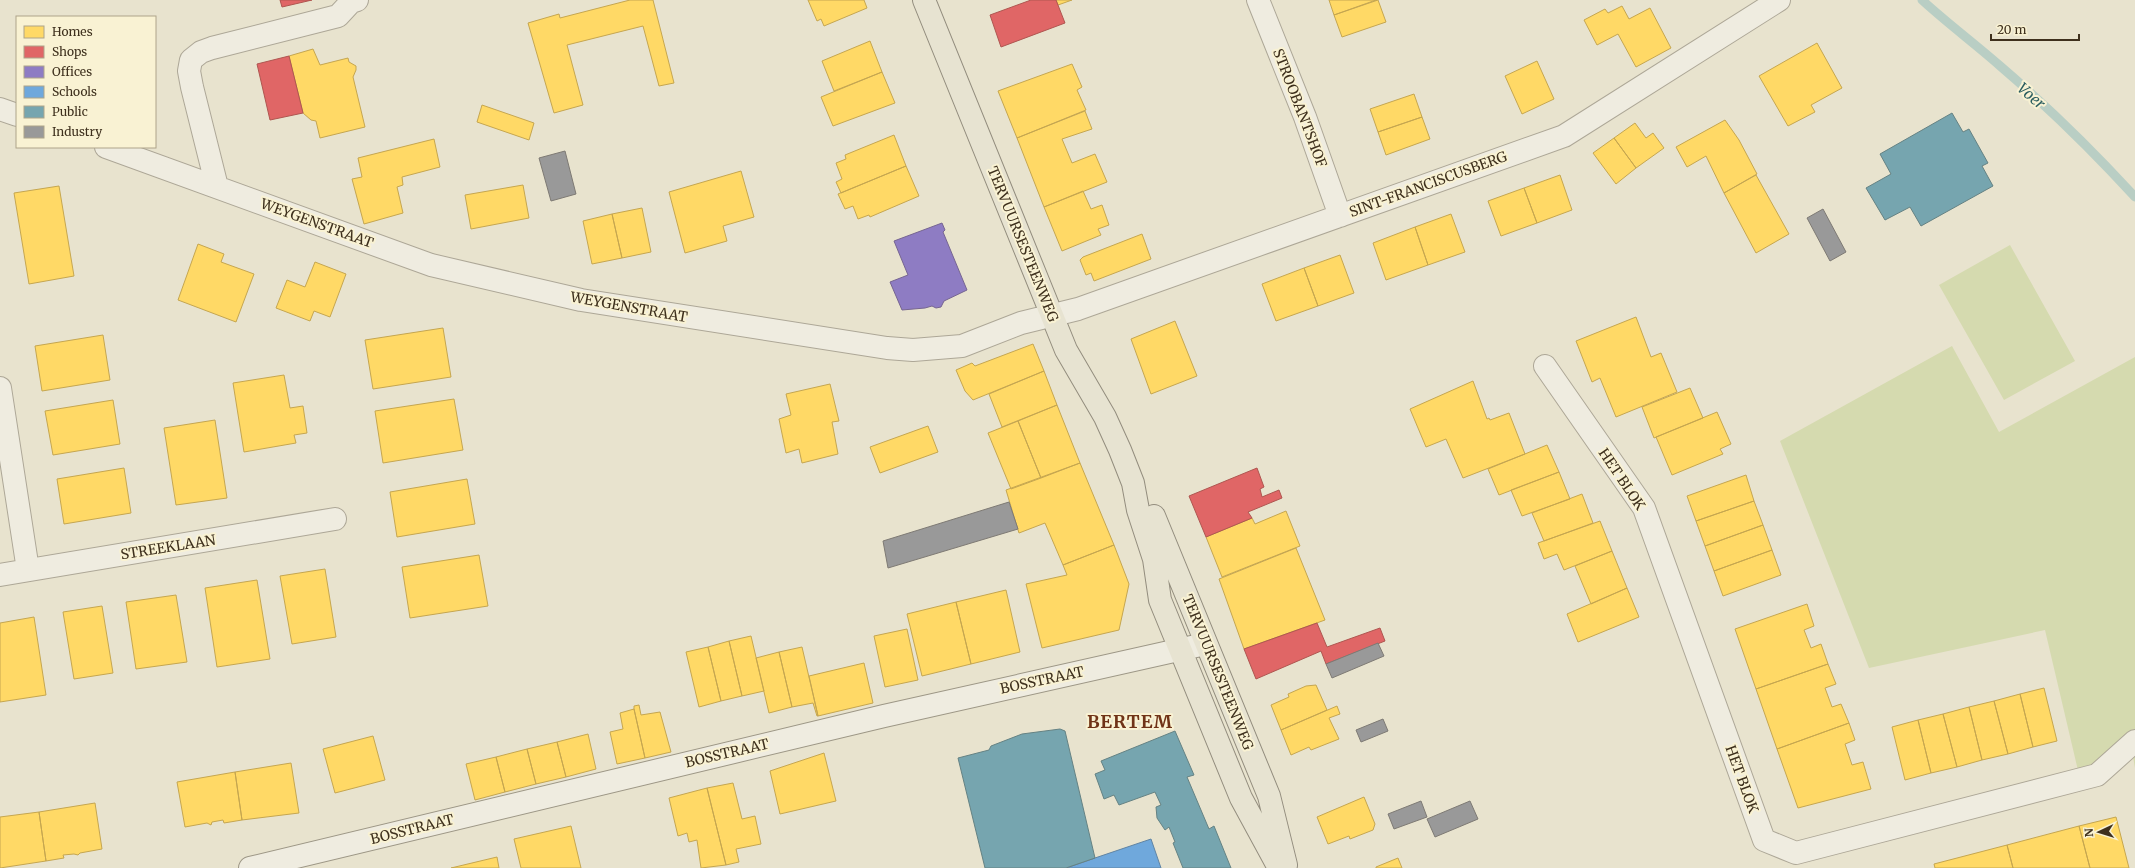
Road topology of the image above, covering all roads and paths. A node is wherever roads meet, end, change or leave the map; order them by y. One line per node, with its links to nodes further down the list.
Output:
1 (357, 0): 8 (street)
2 (924, 0): 10 (main road, TERVUURSESTEENWEG)
3 (1258, 0): 9 (street, STROOBANTSHOF)
4 (1779, 0): 9 (street, SINT-FRANCISCUSBERG)
5 (0, 109): 6 (street)
6 (16, 115)
7 (109, 148): 8 (street, WEYGENSTRAAT)
8 (217, 187): 10 (street, WEYGENSTRAAT)
9 (1340, 216): 10 (street, SINT-FRANCISCUSBERG)
10 (1052, 315): 13 (main road, TERVUURSESTEENWEG)
11 (1545, 366): 19 (street, HET BLOK)
12 (0, 388): 15 (street)
13 (1133, 483): 17 (main road, TERVUURSESTEENWEG); 18 (main road, TERVUURSESTEENWEG)
14 (335, 519): 15 (street, STREEKLAAN)
15 (28, 570): 16 (street, STREEKLAAN)
16 (0, 575)
17 (1206, 644): 18 (street, BOSSTRAAT); 22 (main road, TERVUURSESTEENWEG)
18 (1180, 650): 20 (street, BOSSTRAAT); 21 (main road, TERVUURSESTEENWEG)
19 (2135, 741)
20 (250, 868)
21 (1279, 868)
22 (1287, 868)

